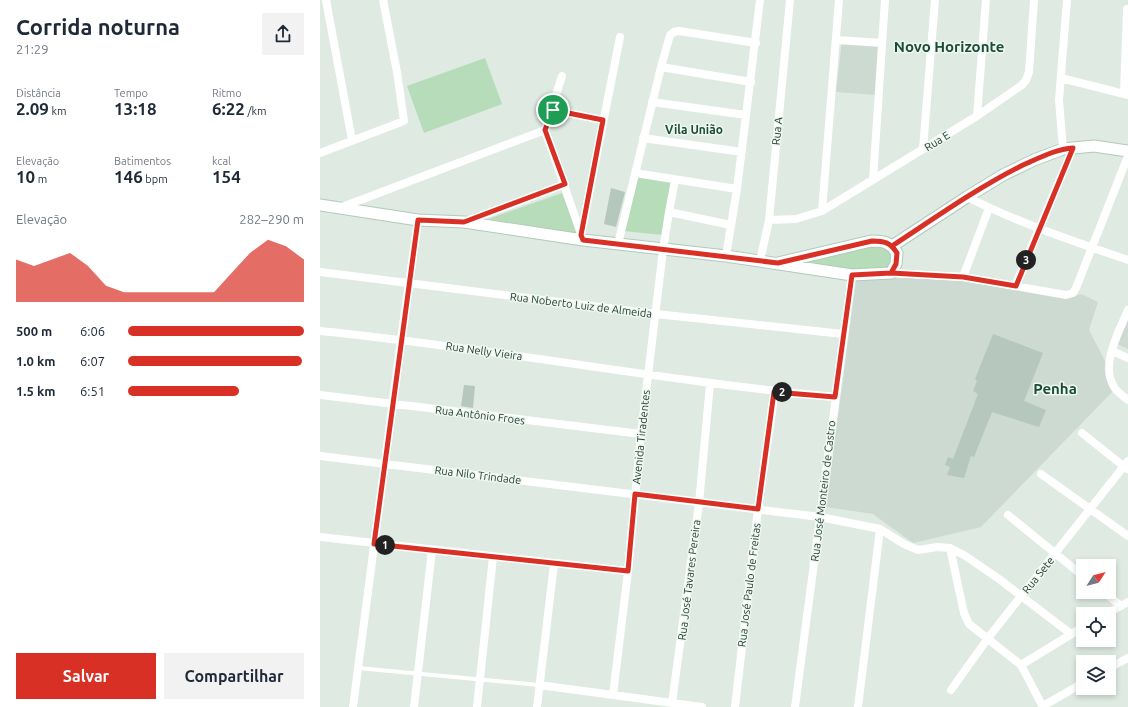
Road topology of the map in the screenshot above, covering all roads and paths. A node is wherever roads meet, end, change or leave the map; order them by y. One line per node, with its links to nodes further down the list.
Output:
1 (326, 0): 28 (street)
2 (383, 0): 28 (street)
3 (760, 0): 14 (street)
4 (790, 0): 47 (street, Rua A)
5 (839, 0): 13 (street)
6 (885, 0): 15 (street)
7 (935, 0): 29 (street)
8 (986, 0): 24 (street)
9 (1034, 0): 24 (street, Rua E)
10 (1066, 0): 18 (street)
11 (1127, 9): 20 (street)
12 (620, 37): 25 (street)
13 (836, 40): 15 (street); 44 (street)
14 (756, 43): 16 (street); 19 (street)
15 (882, 43): 37 (street)
16 (661, 67): 19 (street); 21 (street)
17 (562, 76): 22 (street)
18 (1062, 78): 20 (street); 30 (street)
19 (751, 82): 23 (street)
20 (1126, 94)
21 (652, 102): 23 (street); 27 (street)
22 (553, 110): 25 (street); 26 (street)
23 (746, 115): 32 (street)
24 (976, 116): 29 (street, Rua E)
25 (603, 120): 51 (street)
26 (545, 130): 38 (street); 42 (street)
27 (643, 138): 32 (street); 35 (street)
28 (352, 140): 33 (street)
29 (923, 149): 37 (street, Rua E)
30 (1068, 149): 31 (street); 40 (street); 50 (street)
31 (1128, 151)
32 (742, 152): 39 (street)
33 (320, 153)
34 (1128, 156): 54 (street)
35 (635, 173): 36 (street); 52 (street)
36 (675, 180): 39 (street); 45 (street, Avenida Tiradentes)
37 (873, 180): 44 (street, Rua E)
38 (565, 184): 48 (street); 51 (street)
39 (737, 189): 49 (street)
40 (967, 197): 43 (street); 53 (street)
41 (320, 205): 42 (street)
42 (342, 207): 46 (street)
43 (989, 208): 50 (street); 63 (street)
44 (822, 211): 47 (street, Rua E)
45 (669, 212): 49 (street); 55 (street, Avenida Tiradentes)
46 (418, 220): 48 (street); 64 (street)
47 (768, 220): 58 (street, Rua A)
48 (464, 222): 51 (street)
49 (731, 225): 56 (street)
50 (1038, 229): 54 (street); 65 (street)
51 (582, 237): 52 (street)
52 (618, 244): 55 (street)
53 (892, 246): 59 (street); 61 (street)
54 (1092, 248): 57 (street); 65 (street)
55 (663, 250): 56 (street); 67 (street, Avenida Tiradentes)
56 (726, 256): 58 (street)
57 (1128, 260)
58 (760, 261): 59 (street)
59 (778, 263): 62 (street)
60 (320, 272): 64 (street, Rua Noberto Luiz de Almeida)
61 (891, 273): 62 (street); 63 (street)
62 (852, 275): 69 (street, Rua José Monteiro de Castro)
63 (963, 277): 65 (street)
64 (409, 283): 67 (street, Rua Noberto Luiz de Almeida); 70 (street)
65 (1016, 286)
66 (1128, 310): 71 (street)
67 (656, 314): 69 (street, Rua Noberto Luiz de Almeida); 73 (street, Avenida Tiradentes)
68 (320, 331): 70 (street, Rua Nelly Vieira)
69 (843, 334): 77 (street, Rua José Monteiro de Castro)
70 (401, 339): 73 (street, Rua Nelly Vieira); 79 (street)
71 (1112, 351): 72 (street); 78 (street)
72 (1128, 358)
73 (648, 374): 74 (street, Rua Nelly Vieira); 80 (street, Avenida Tiradentes)
74 (710, 384): 75 (street, Rua Nelly Vieira); 87 (street, Rua José Tavares Pereira)
75 (774, 392): 77 (street, Rua Nelly Vieira); 88 (street, Rua José Paulo de Freitas)
76 (320, 395): 79 (street, Rua Antônio Froes)
77 (835, 397): 91 (street, Rua José Monteiro de Castro)
78 (1128, 400)
79 (393, 404): 80 (street, Rua Antônio Froes); 83 (street)
80 (641, 434): 86 (street, Avenida Tiradentes)
81 (1082, 434): 84 (street)
82 (320, 456): 83 (street, Rua Nilo Trindade)
83 (385, 463): 86 (street, Rua Nilo Trindade); 95 (street)
84 (1127, 466): 89 (street, Rua Sete)
85 (1041, 474): 89 (street)
86 (635, 494): 87 (street, Rua Nilo Trindade); 102 (street, Avenida Tiradentes)
87 (699, 502): 88 (street, Rua Nilo Trindade); 120 (street, Rua José Tavares Pereira)
88 (758, 509): 91 (street, Rua Nilo Trindade); 127 (street, Rua José Paulo de Freitas)
89 (1090, 509): 93 (street); 98 (street, Rua Sete)
90 (1008, 515): 98 (street)
91 (820, 517): 92 (street, Rua Nilo Trindade); 128 (street, Rua José Monteiro de Castro)
92 (880, 529): 96 (street); 129 (street)
93 (1128, 536)
94 (320, 537): 95 (street)
95 (374, 544): 97 (street); 113 (street)
96 (950, 548): 103 (street); 109 (street)
97 (432, 550): 99 (street); 114 (street)
98 (1055, 554): 101 (street); 103 (street, Rua Sete)
99 (493, 557): 100 (street); 115 (street)
100 (554, 564): 102 (street); 116 (street)
101 (1076, 570)
102 (628, 571): 119 (street, Avenida Tiradentes)
103 (1021, 596): 108 (street); 109 (street, Rua Sete)
104 (1116, 599): 105 (street)
105 (1125, 604): 106 (street)
106 (1116, 609)
107 (1076, 631): 108 (street)
108 (1071, 634): 112 (street)
109 (988, 638): 112 (street); 118 (street, Rua Sete)
110 (1128, 658): 111 (street)
111 (1116, 664)
112 (1021, 665): 121 (street)
113 (358, 668): 114 (lane); 122 (street)
114 (418, 673): 115 (lane); 123 (street)
115 (481, 679): 116 (lane); 124 (street)
116 (539, 685): 119 (street); 125 (street)
117 (1076, 687): 121 (street)
118 (951, 690)
119 (613, 695): 120 (street)
120 (672, 703): 126 (street)
121 (1043, 706)
122 (352, 707)
123 (414, 707)
124 (477, 707)
125 (537, 707)
126 (702, 707)
127 (735, 707)
128 (795, 707)
129 (858, 707)

